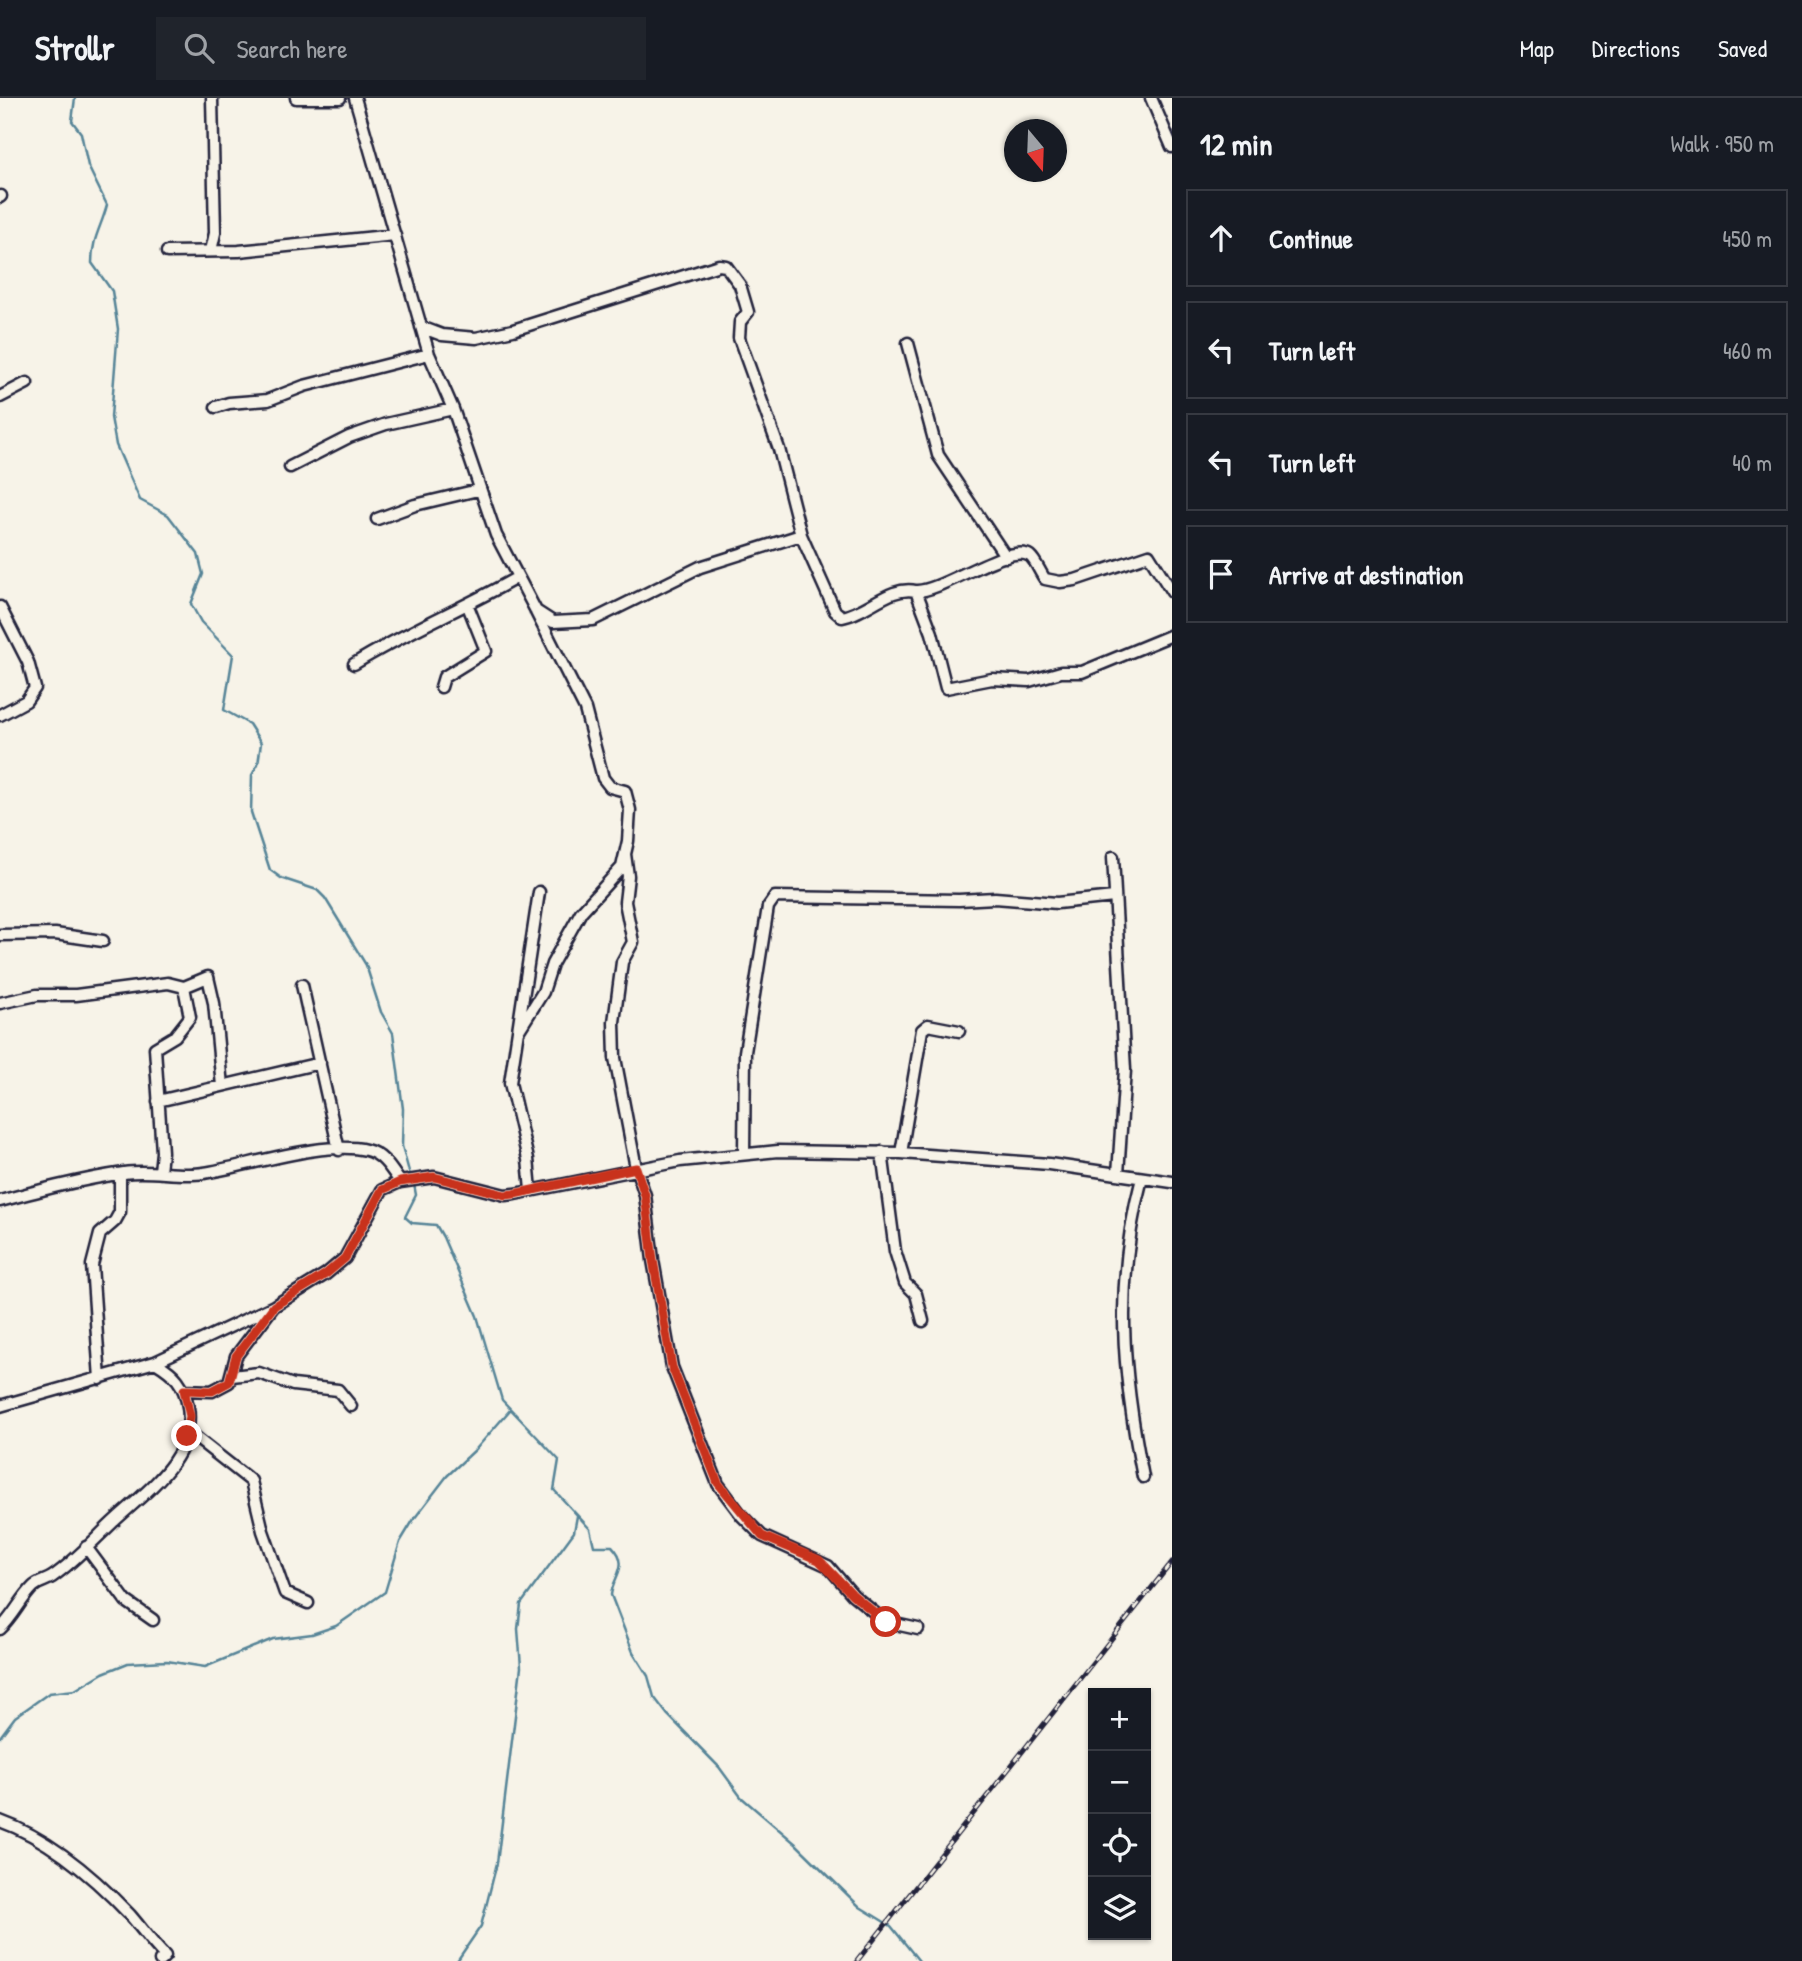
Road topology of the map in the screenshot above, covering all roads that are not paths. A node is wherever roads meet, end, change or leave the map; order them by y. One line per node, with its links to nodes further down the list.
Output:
1 (212, 98): 8 (street)
2 (296, 98): 3 (street)
3 (340, 98)
4 (355, 98): 7 (street)
5 (1151, 98): 6 (street)
6 (1172, 147)
7 (395, 236): 8 (street); 10 (street)
8 (211, 251): 9 (street)
9 (167, 252)
10 (421, 327): 12 (street); 20 (street)
11 (908, 343): 21 (street)
12 (429, 354): 15 (street); 16 (street)
13 (27, 383): 14 (street)
14 (0, 397)
15 (216, 407)
16 (453, 409): 17 (street); 18 (street)
17 (290, 467)
18 (478, 490): 19 (street); 22 (street)
19 (377, 519)
20 (801, 535): 23 (street); 27 (street)
21 (1006, 557): 23 (street); 24 (street)
22 (518, 577): 25 (street); 27 (street)
23 (916, 591): 28 (street)
24 (1172, 592)
25 (468, 606): 29 (street); 30 (street)
26 (0, 607): 31 (street)
27 (536, 611): 32 (street)
28 (1172, 635)
29 (354, 664)
30 (441, 687)
31 (0, 715)
32 (625, 854): 41 (street); 50 (street)
33 (1113, 857): 35 (street)
34 (539, 892): 41 (street)
35 (1114, 897): 49 (street); 53 (street)
36 (0, 935): 37 (street)
37 (103, 941)
38 (302, 985): 43 (street)
39 (184, 987): 40 (street); 44 (street); 45 (street)
40 (0, 1003)
41 (519, 1030): 57 (street)
42 (959, 1031): 48 (street)
43 (320, 1063): 44 (street); 46 (street)
44 (222, 1086): 45 (street)
45 (158, 1101): 51 (street)
46 (340, 1150): 51 (street); 55 (street)
47 (882, 1152): 48 (street); 49 (street); 60 (street)
48 (901, 1153): 53 (street)
49 (744, 1154): 50 (street)
50 (636, 1168): 57 (street); 73 (street)
51 (160, 1171): 52 (street)
52 (120, 1174): 58 (street); 63 (street)
53 (1118, 1174): 54 (street)
54 (1142, 1178): 56 (street); 68 (street)
55 (409, 1180): 57 (street); 59 (street)
56 (1172, 1182)
57 (531, 1190)
58 (0, 1201)
59 (274, 1306): 61 (street); 62 (street)
60 (923, 1321)
61 (155, 1362): 63 (street); 64 (street)
62 (232, 1376): 64 (street); 66 (street)
63 (100, 1379): 65 (street)
64 (184, 1390): 67 (street)
65 (0, 1406)
66 (351, 1406)
67 (187, 1436): 69 (street); 70 (street)
68 (1143, 1477)
69 (86, 1547): 71 (street); 72 (street)
70 (308, 1603)
71 (153, 1620)
72 (0, 1629)
73 (918, 1629)
74 (0, 1821): 75 (street)
75 (160, 1961)

